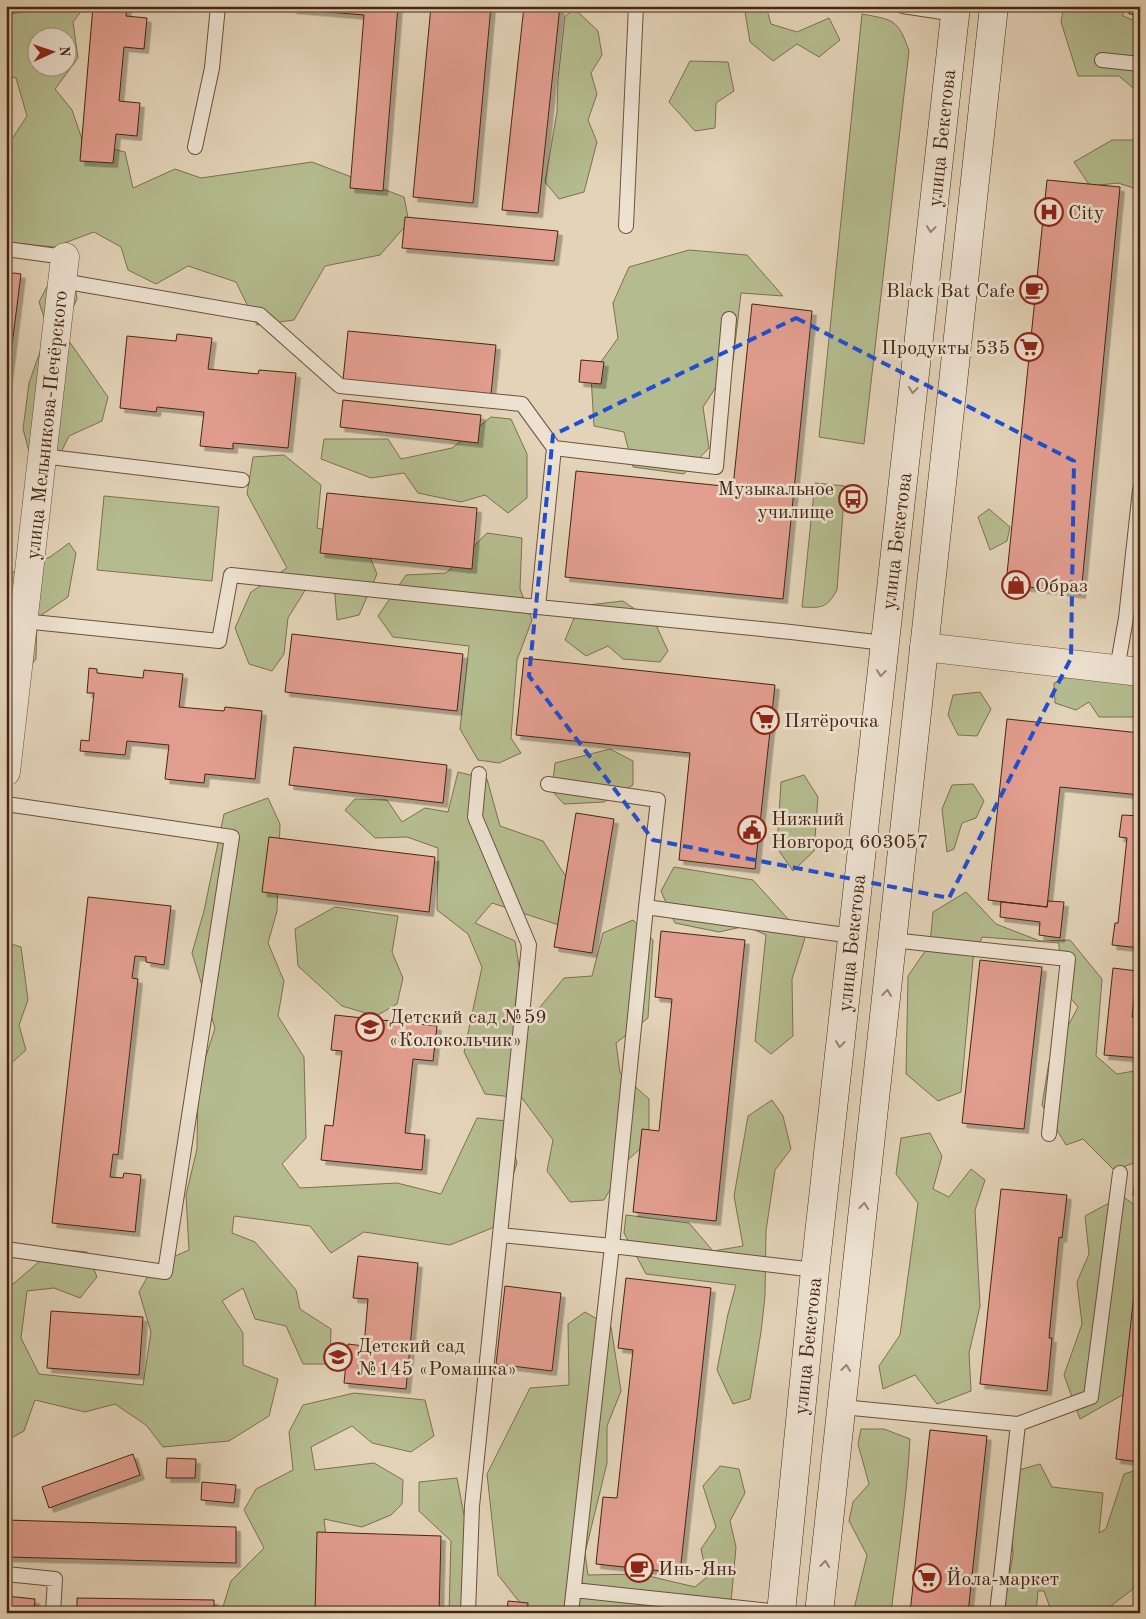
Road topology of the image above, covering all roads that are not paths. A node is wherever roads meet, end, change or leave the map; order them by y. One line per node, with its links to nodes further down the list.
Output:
1 (218, 6): 8 (lane)
2 (636, 6): 9 (lane)
3 (903, 6): 5 (lane)
4 (994, 6): 20 (main road, улица Бекетова)
5 (955, 10): 19 (main road, улица Бекетова, one-way to 19)
6 (1102, 60): 7 (lane)
7 (1140, 64)
8 (195, 148)
9 (626, 226)
10 (6, 249): 11 (lane)
11 (63, 269): 13 (lane); 14 (main road, улица Мельникова-Печёрского)
12 (729, 319): 13 (lane)
13 (554, 448): 17 (lane)
14 (42, 456): 15 (lane); 18 (main road, улица Мельникова-Печёрского)
15 (242, 480)
16 (1140, 490): 21 (lane)
17 (538, 607): 18 (lane); 19 (lane)
18 (23, 621): 22 (main road, улица Мельникова-Печёрского)
19 (884, 643): 27 (main road, улица Бекетова, one-way to 27)
20 (924, 648): 21 (main road); 28 (main road, улица Бекетова)
21 (1128, 670)
22 (6, 772)
23 (479, 774): 31 (lane)
24 (548, 784): 26 (lane)
25 (6, 804): 33 (lane)
26 (646, 907): 27 (lane); 32 (lane)
27 (852, 936): 34 (main road, улица Бекетова, one-way to 34)
28 (892, 940): 29 (lane); 35 (main road, улица Бекетова, one-way to 28)
29 (1049, 1134)
30 (1120, 1172): 36 (lane)
31 (500, 1235): 32 (lane); 41 (lane)
32 (612, 1246): 34 (lane); 38 (lane)
33 (6, 1249)
34 (815, 1270): 39 (main road, улица Бекетова)
35 (842, 1407): 36 (lane); 43 (main road, улица Бекетова, one-way to 35)
36 (1018, 1424): 44 (lane)
37 (6, 1574): 40 (lane)
38 (574, 1590): 39 (lane); 42 (lane)
39 (781, 1612)
40 (52, 1613)
41 (468, 1613)
42 (571, 1613)
43 (819, 1613)
44 (997, 1613)

